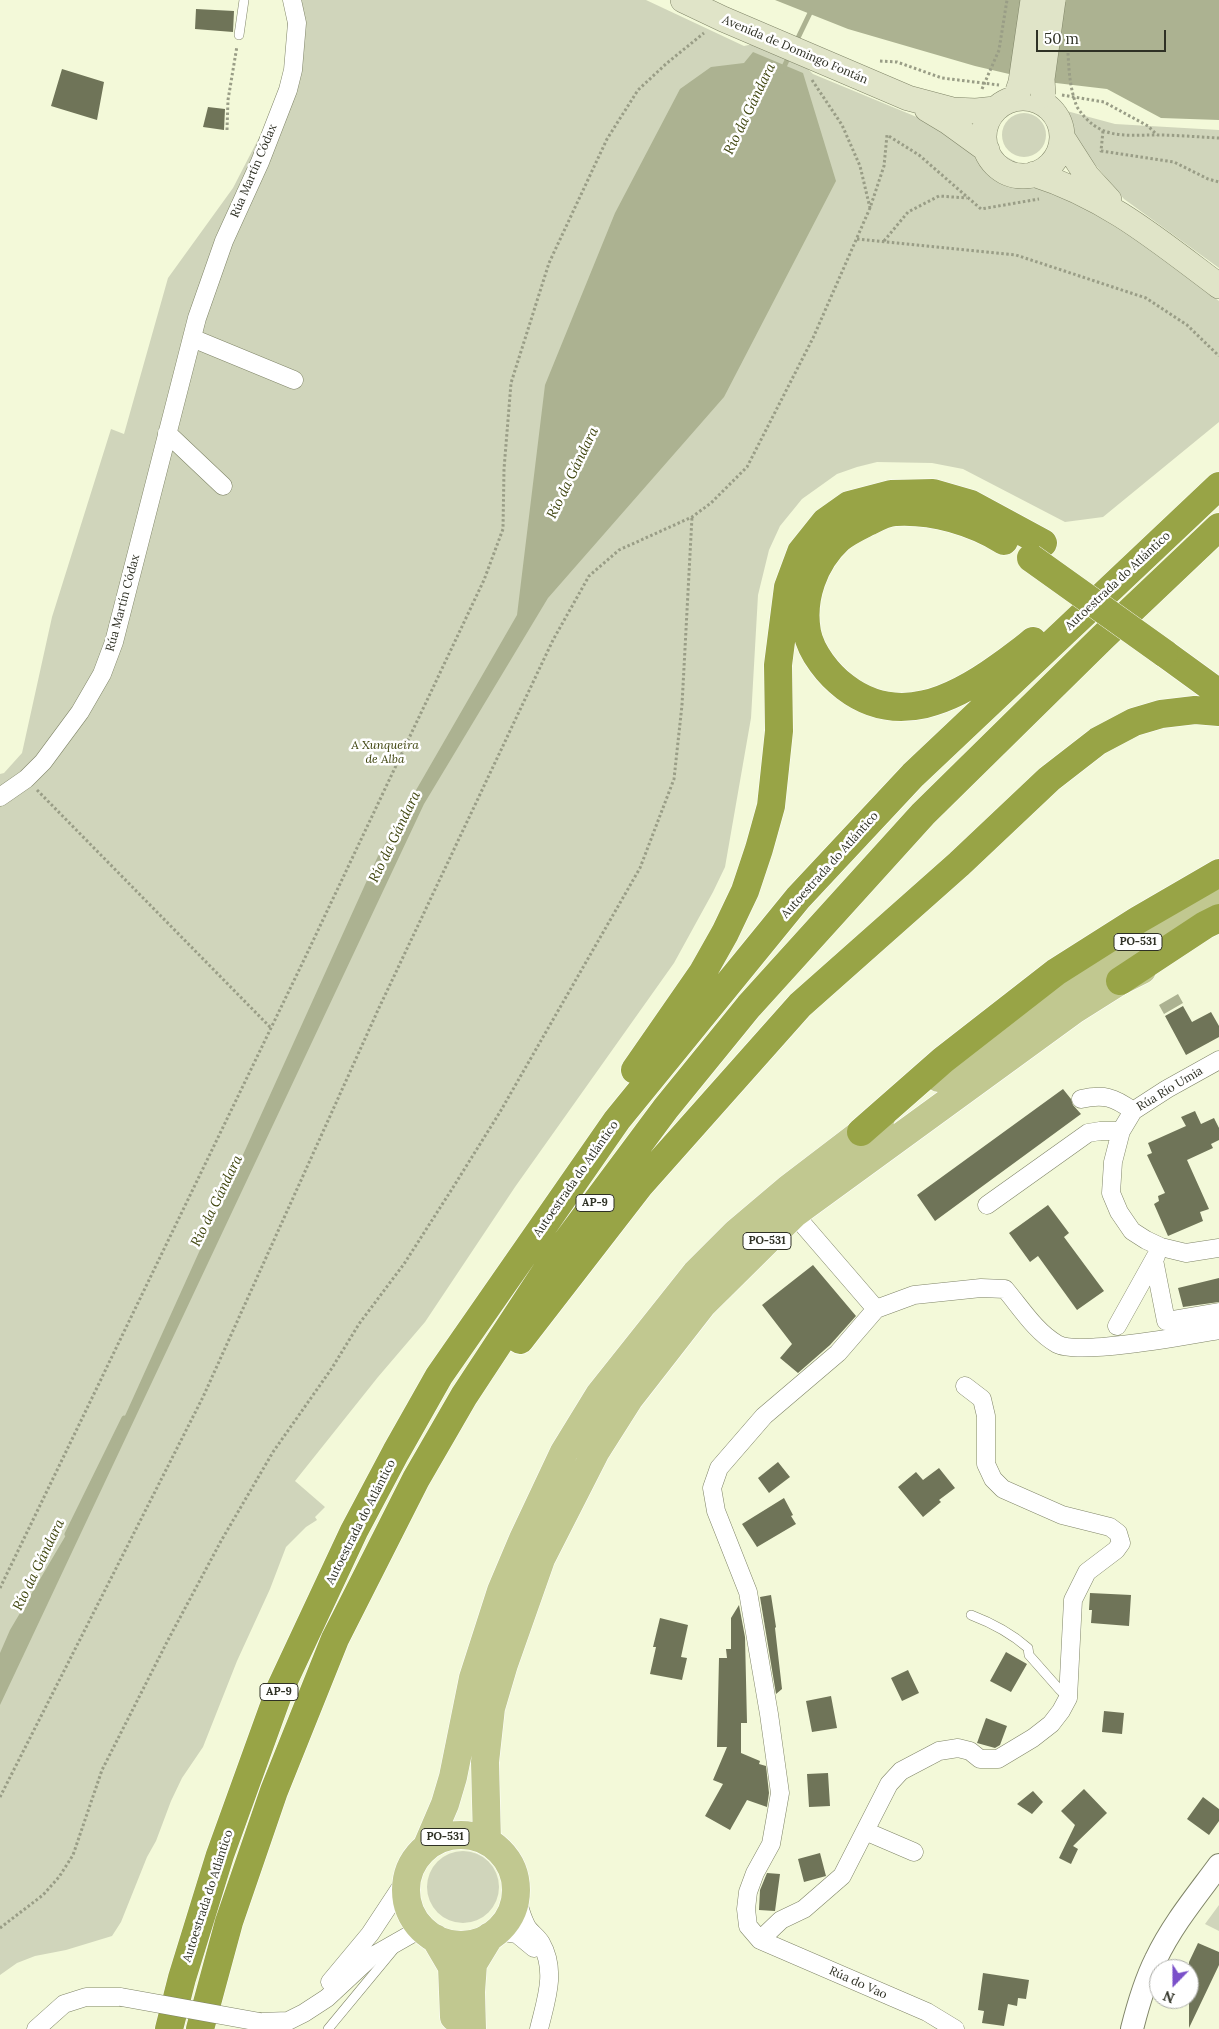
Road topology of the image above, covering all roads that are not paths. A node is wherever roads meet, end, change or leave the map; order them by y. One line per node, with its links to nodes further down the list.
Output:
1 (244, 0): 6 (lane)
2 (292, 0): 15 (street, Rúa Martín Códax)
3 (683, 0): 7 (main road, Avenida de Domingo Fontán)
4 (1033, 0): 8 (main road, bridge)
5 (1053, 0): 9 (main road, bridge)
6 (239, 35)
7 (908, 98): 8 (main road, Avenida de Domingo Fontán); 11 (main road, Avenida de Domingo Fontán)
8 (1009, 100): 9 (main road); 11 (main road)
9 (1046, 101): 10 (main road)
10 (1062, 137): 12 (main road); 13 (main road)
11 (987, 150): 12 (main road)
12 (1034, 174): 13 (main road)
13 (1125, 216): 14 (main road)
14 (1219, 286)
15 (192, 338): 16 (street); 17 (street, Rúa Martín Códax)
16 (294, 380)
17 (167, 434): 19 (street); 27 (street, Rúa Martín Códax)
18 (1219, 472): 22 (highway)
19 (223, 486)
20 (1219, 486): 46 (highway, Autoestrada do Atlántico / AP-9)
21 (1219, 527): 48 (highway, AP-9)
22 (1037, 550): 23 (highway, bridge); 46 (highway)
23 (1169, 646): 24 (highway); 25 (highway)
24 (1219, 672)
25 (1219, 693)
26 (1219, 712): 48 (highway)
27 (0, 797)
28 (1219, 873): 37 (highway)
29 (1219, 898): 37 (main road, PO-531)
30 (1219, 918): 32 (highway)
31 (1219, 931): 32 (main road, PO-531)
32 (1120, 981): 39 (main road, PO-531)
33 (1219, 1060): 35 (street, Rúa Río Umia)
34 (1081, 1099): 35 (street)
35 (1133, 1111): 36 (street, Rúa Río Umia)
36 (1121, 1131): 38 (street); 41 (street, Rúa Río Umia)
37 (861, 1132): 53 (main road, PO-531)
38 (988, 1205)
39 (794, 1214): 42 (street); 52 (main road, PO-531)
40 (1219, 1248): 41 (street, Rúa Río Umia)
41 (1158, 1253): 43 (street); 44 (street)
42 (876, 1309): 45 (street); 60 (street)
43 (1219, 1312)
44 (1117, 1326)
45 (1219, 1330)
46 (439, 1376): 64 (highway, Autoestrada do Atlántico / AP-9)
47 (965, 1386): 50 (street)
48 (416, 1479): 65 (highway, AP-9)
49 (971, 1615): 50 (lane)
50 (1068, 1698): 51 (street)
51 (865, 1831): 54 (street); 60 (street)
52 (486, 1841): 53 (main road, PO-531); 57 (main road, PO-531)
53 (427, 1846): 56 (main road, PO-531)
54 (914, 1852)
55 (1219, 1865): 71 (street)
56 (407, 1878): 58 (main road); 62 (street)
57 (516, 1896): 59 (main road, PO-531); 61 (street)
58 (420, 1934): 59 (main road); 62 (street); 66 (lane); 67 (main road)
59 (494, 1934): 61 (street); 68 (main road, PO-531)
60 (760, 1940): 70 (street, Rúa do Vao)
61 (550, 1971): 69 (street)
62 (304, 2013): 63 (street, bridge)
63 (36, 2029)
64 (169, 2029)
65 (200, 2029)
66 (328, 2029)
67 (455, 2029)
68 (472, 2029)
69 (539, 2029)
70 (955, 2029)
71 (1132, 2029)

